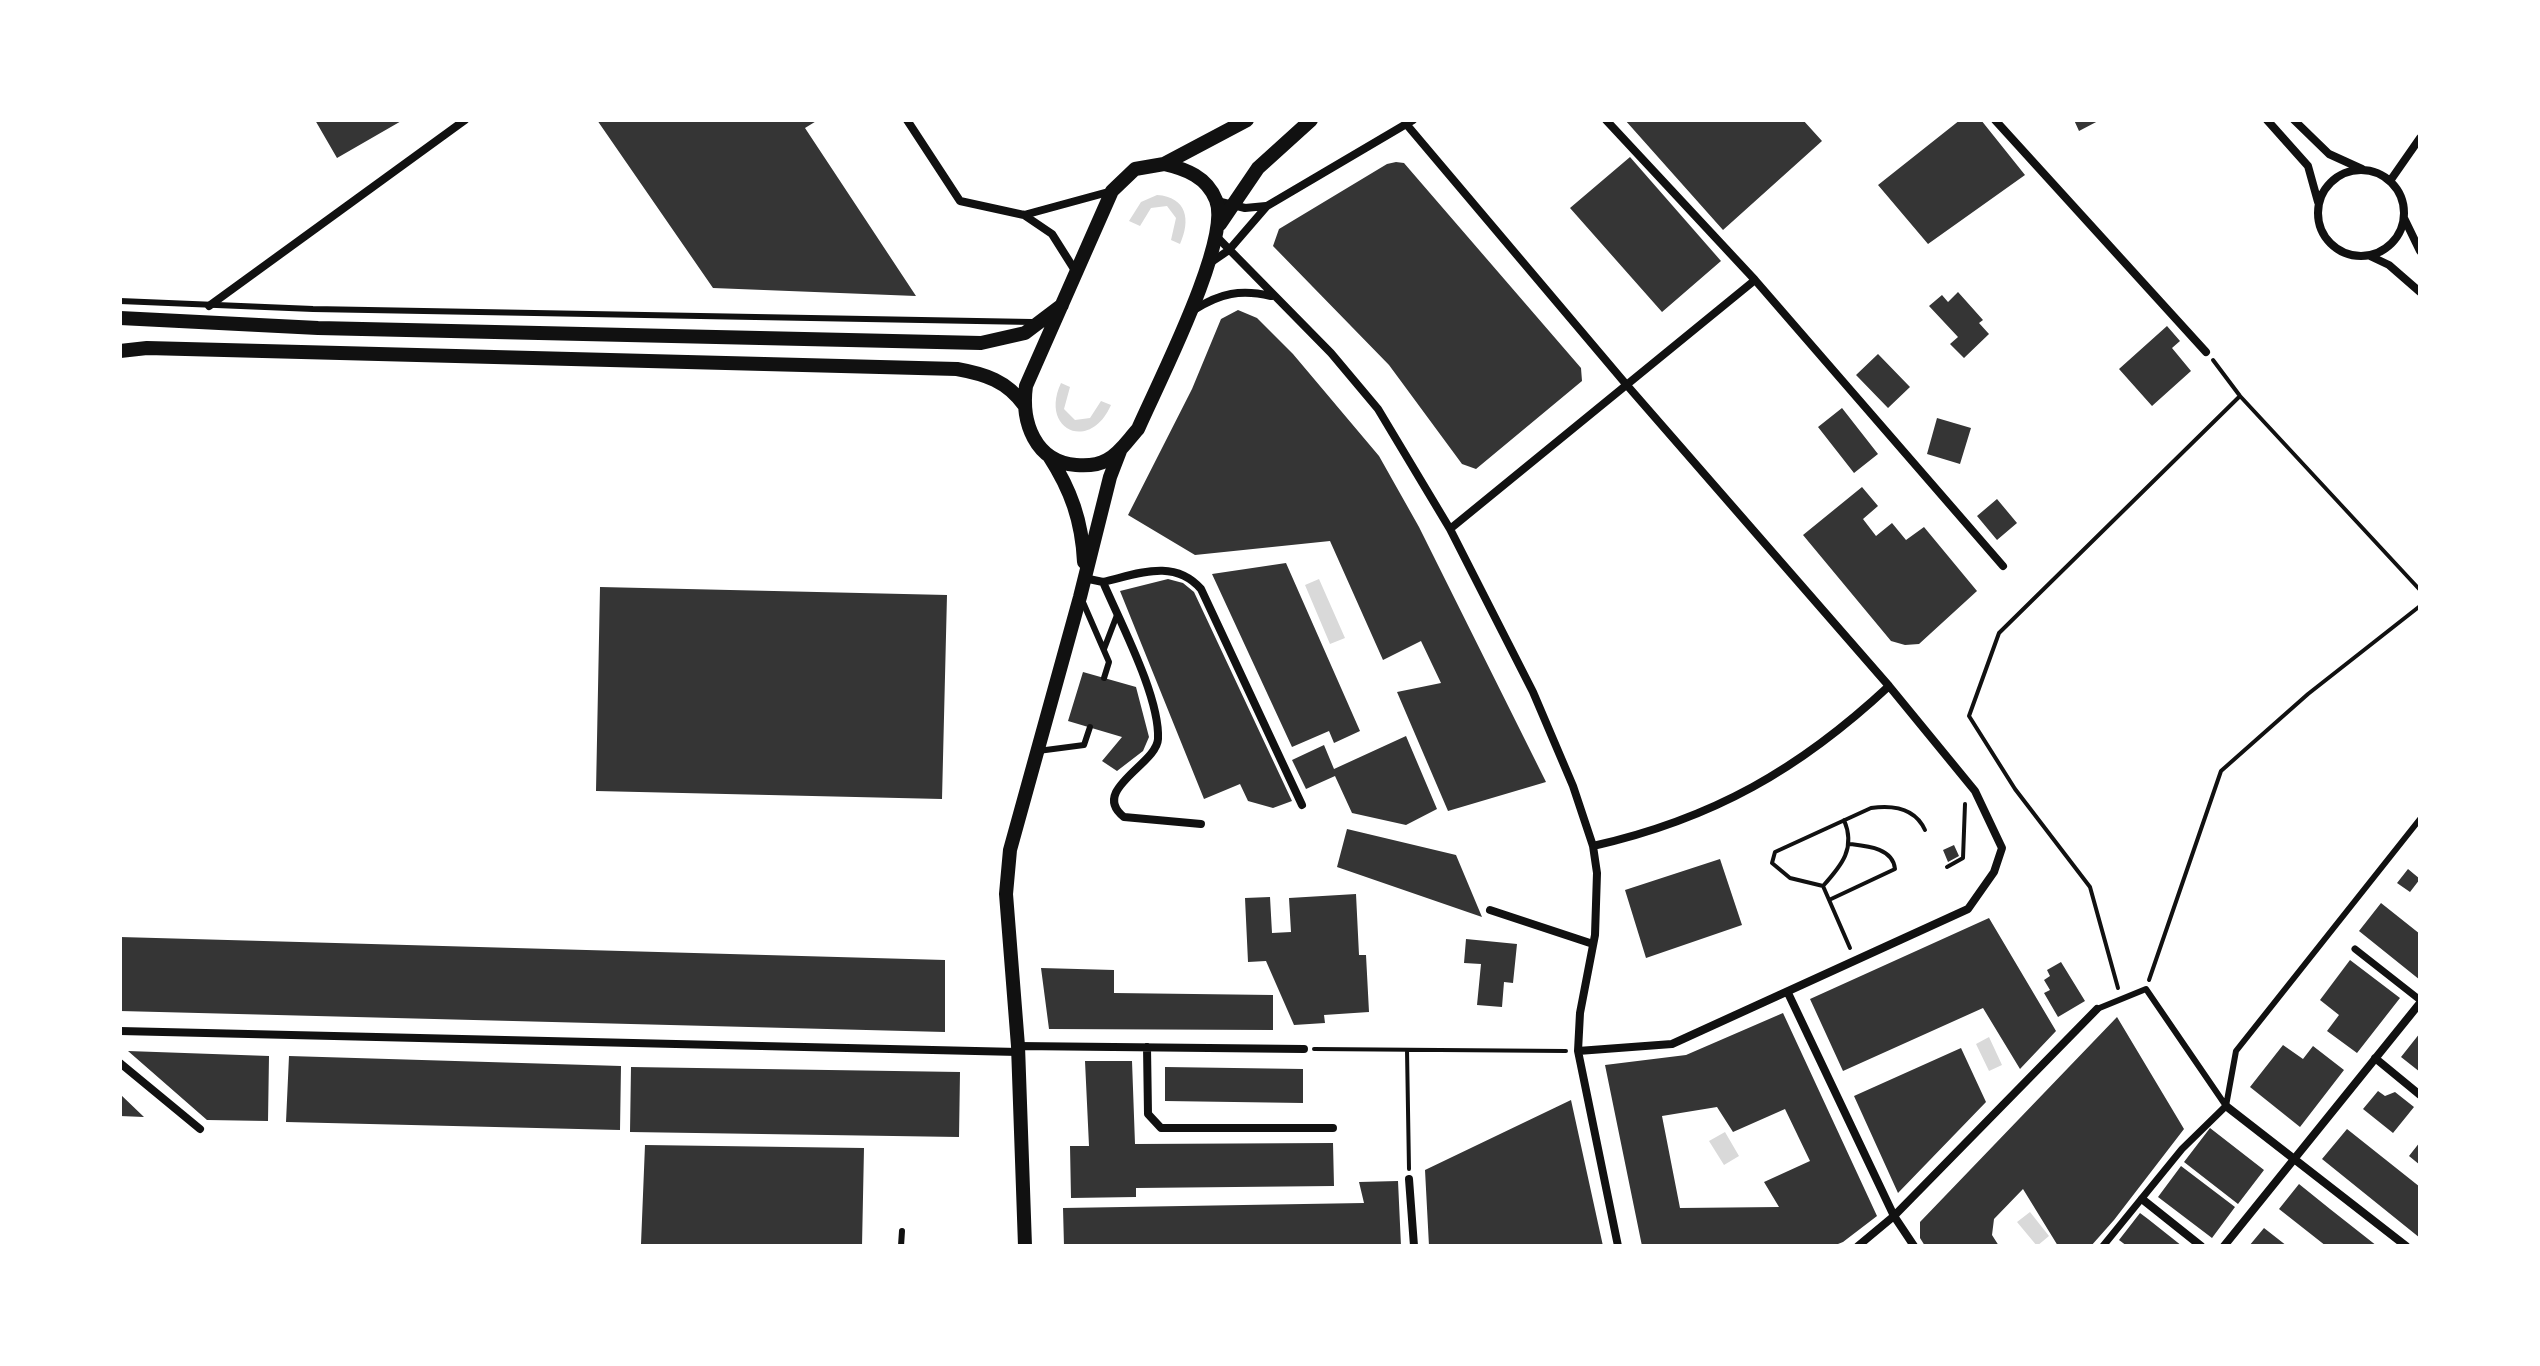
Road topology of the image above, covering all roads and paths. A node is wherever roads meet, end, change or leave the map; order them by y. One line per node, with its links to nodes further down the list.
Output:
1 (465, 120): 31 (street)
2 (907, 120): 18 (street)
3 (1247, 120): 11 (street)
4 (1311, 120): 15 (street)
5 (1606, 120): 26 (street)
6 (1995, 120): 36 (street)
7 (2267, 120): 16 (street)
8 (2294, 120): 12 (street)
9 (1410, 122): 17 (street); 37 (street)
10 (2420, 138): 13 (street)
11 (1164, 164): 14 (street); 15 (street)
12 (2362, 170): 13 (street); 16 (street)
13 (2390, 181): 19 (street)
14 (1112, 191): 18 (street); 25 (street)
15 (1224, 203): 17 (street); 20 (street)
16 (2319, 204): 23 (street)
17 (1267, 206): 21 (street)
18 (1024, 215): 25 (street)
19 (2404, 218): 22 (street); 23 (street)
20 (1219, 230): 21 (street); 24 (street)
21 (1229, 250): 24 (street); 28 (street)
22 (2420, 251)
23 (2370, 256): 27 (street)
24 (1209, 264): 32 (street)
25 (1076, 273): 30 (street)
26 (1755, 280): 37 (street); 43 (street)
27 (2420, 292)
28 (1271, 296): 32 (street); 42 (street)
29 (120, 301): 31 (lane)
30 (1062, 305): 34 (street); 39 (street)
31 (209, 306): 34 (lane)
32 (1187, 315): 40 (street)
33 (120, 318): 34 (street)
34 (1040, 322)
35 (120, 351): 39 (street)
36 (2206, 352): 38 (path)
37 (1625, 383): 42 (street); 52 (street)
38 (2240, 396): 46 (path); 72 (path)
39 (1024, 405): 41 (street)
40 (1120, 451): 41 (street); 44 (street)
41 (1049, 456): 44 (street)
42 (1450, 529): 62 (street)
43 (2003, 566)
44 (1084, 578): 45 (street); 47 (street)
45 (1103, 582): 49 (street); 56 (street)
46 (2420, 590)
47 (1080, 597): 50 (lane); 54 (street)
48 (2420, 606): 70 (path)
49 (1117, 615): 50 (lane); 59 (street)
50 (1104, 649): 51 (lane)
51 (1104, 678)
52 (1889, 686): 62 (street); 71 (street)
53 (1090, 727): 54 (lane)
54 (1038, 751): 77 (street)
55 (1965, 801): 63 (path)
56 (1302, 805)
57 (2420, 819): 84 (lane)
58 (1844, 820): 60 (path); 61 (path); 64 (path)
59 (1201, 824)
60 (1925, 830)
61 (1850, 844): 64 (path); 65 (path)
62 (1593, 846): 67 (street)
63 (1947, 867)
64 (1823, 886): 65 (path)
65 (1829, 900): 68 (path)
66 (1490, 910): 67 (street)
67 (1593, 944): 80 (street)
68 (1850, 948)
69 (2355, 949): 73 (street)
70 (2146, 989): 72 (lane); 84 (lane)
71 (1788, 993): 80 (street); 90 (street)
72 (2121, 999): 74 (lane)
73 (2420, 1002): 81 (street)
74 (2097, 1009): 90 (street)
75 (120, 1031): 77 (street)
76 (1147, 1047): 77 (street); 78 (street); 85 (street)
77 (1018, 1049): 93 (street)
78 (1304, 1049): 79 (path)
79 (1407, 1050): 80 (path); 88 (path)
80 (1578, 1051): 95 (street)
81 (2375, 1058): 83 (street); 87 (street)
82 (120, 1063): 86 (street)
83 (2420, 1095)
84 (2226, 1106): 87 (street); 89 (street)
85 (1333, 1128)
86 (200, 1129)
87 (2293, 1158): 100 (street); 101 (street)
88 (1409, 1179): 94 (street)
89 (2142, 1199): 98 (street); 99 (street)
90 (1894, 1216): 96 (street); 97 (street)
91 (902, 1231): 92 (lane)
92 (901, 1246)
93 (1025, 1246)
94 (1414, 1246)
95 (1618, 1246)
96 (1858, 1246)
97 (1914, 1246)
98 (2103, 1246)
99 (2201, 1246)
100 (2224, 1246)
101 (2406, 1246)

